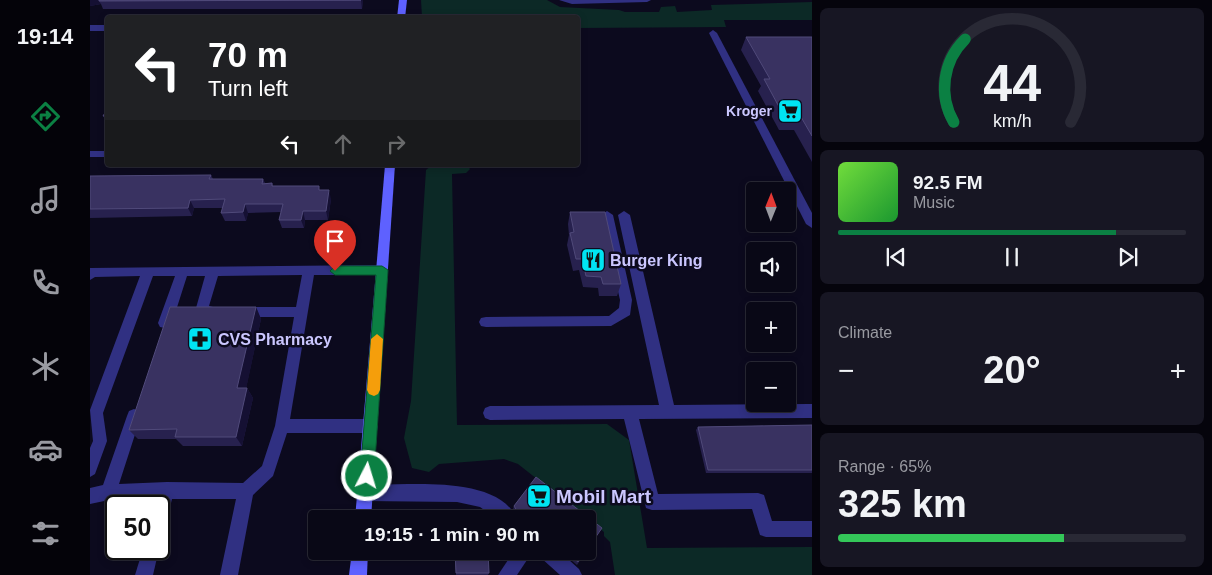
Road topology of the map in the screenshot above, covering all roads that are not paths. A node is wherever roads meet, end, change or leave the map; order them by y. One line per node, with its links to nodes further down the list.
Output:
1 (403, 0): 4 (main road)
2 (563, 0): 3 (street)
3 (648, 0)
4 (401, 15)
5 (90, 28): 6 (street)
6 (105, 28)
7 (713, 33): 13 (street)
8 (90, 154): 9 (street)
9 (105, 154)
10 (390, 167): 14 (main road)
11 (607, 215): 23 (street)
12 (624, 215): 28 (street)
13 (812, 224)
14 (382, 270): 17 (street); 31 (main road)
15 (183, 271): 16 (street); 18 (street); 24 (street)
16 (214, 271): 17 (street); 20 (street)
17 (309, 271): 22 (street)
18 (148, 272): 19 (street); 32 (street)
19 (90, 275)
20 (212, 312)
21 (228, 312): 22 (street)
22 (302, 312): 30 (street)
23 (486, 322)
24 (161, 336)
25 (140, 400): 35 (street)
26 (812, 411): 28 (street)
27 (630, 412): 28 (street); 29 (street); 41 (street)
28 (668, 412)
29 (490, 413)
30 (282, 426): 31 (street); 34 (street)
31 (371, 426): 36 (main road)
32 (90, 469)
33 (167, 490): 34 (street); 35 (street); 37 (street)
34 (246, 490): 47 (street)
35 (109, 492): 38 (street)
36 (365, 493): 39 (main road); 40 (street)
37 (166, 495)
38 (90, 496)
39 (364, 510)
40 (499, 510)
41 (812, 529)
42 (148, 560): 46 (street)
43 (359, 560): 48 (main road)
44 (518, 560): 49 (street)
45 (556, 560): 50 (street)
46 (144, 575)
47 (228, 575)
48 (358, 575)
49 (507, 575)
50 (573, 575)

